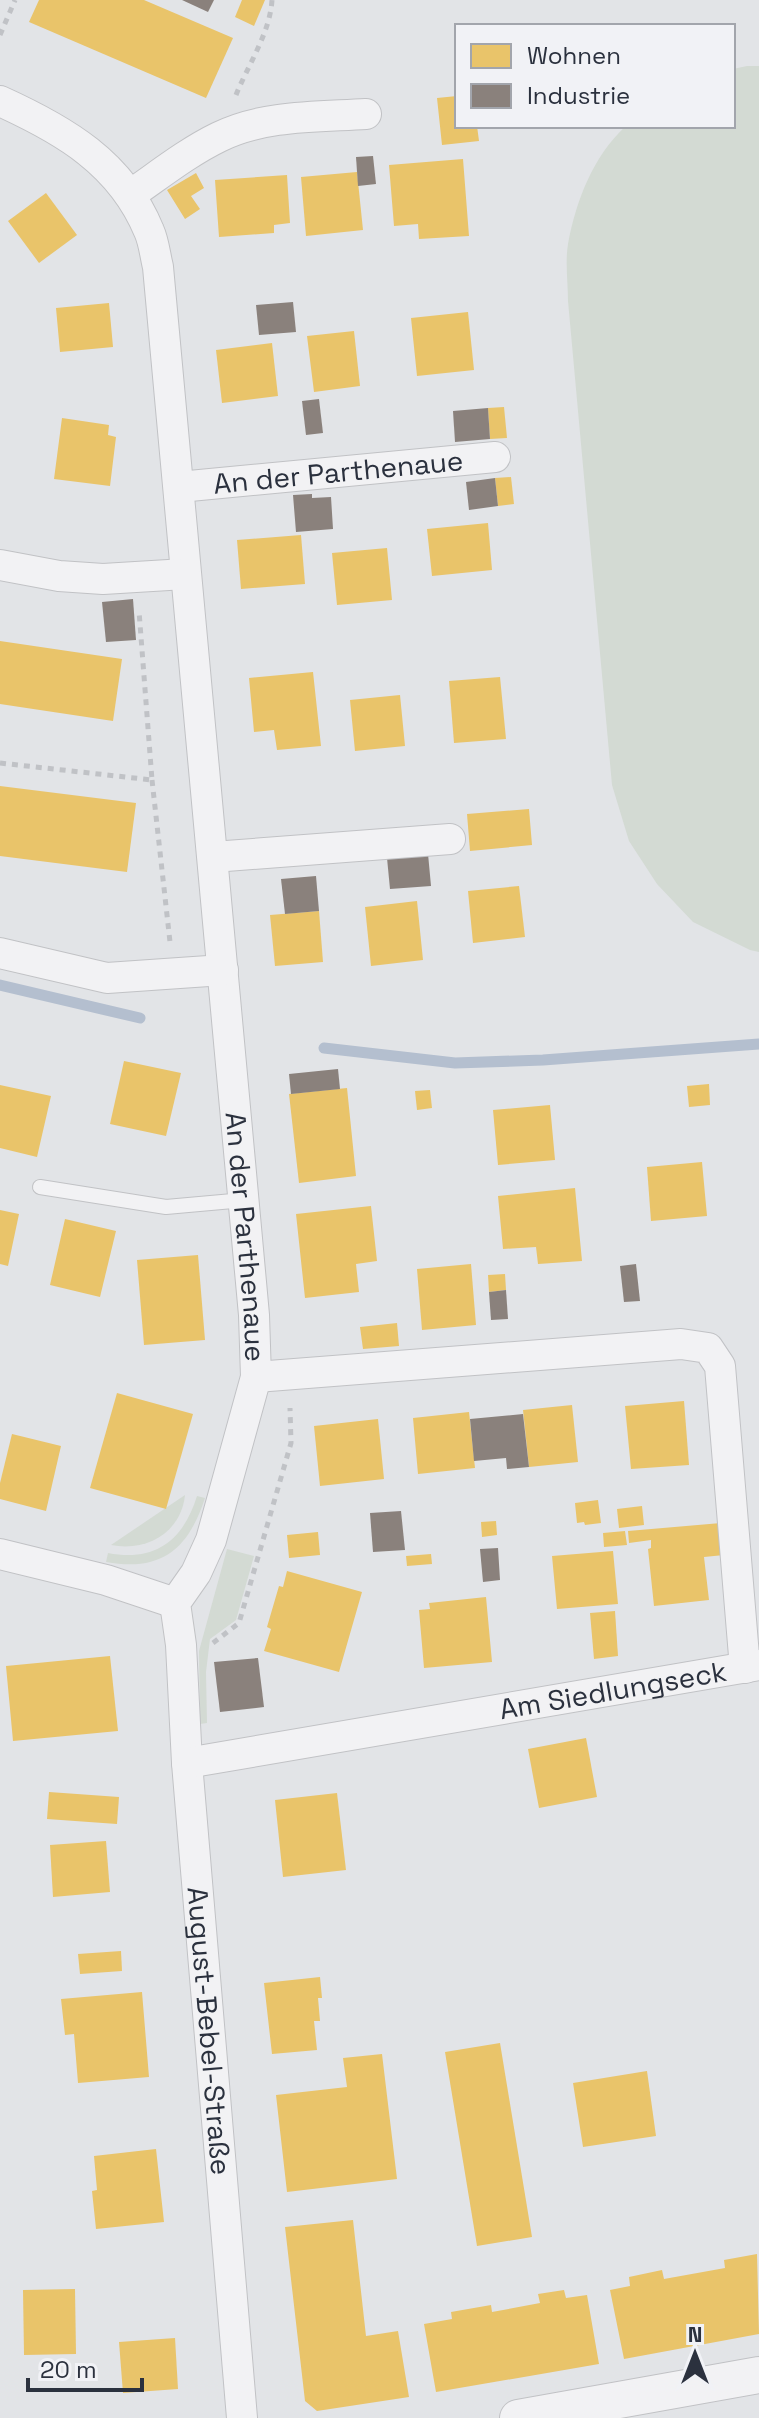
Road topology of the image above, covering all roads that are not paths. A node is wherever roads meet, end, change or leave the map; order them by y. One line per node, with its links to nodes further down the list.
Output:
1 (0, 101): 3 (street, An der Parthenaue)
2 (366, 114): 3 (street)
3 (130, 195): 5 (street, An der Parthenaue)
4 (495, 457): 5 (street, An der Parthenaue)
5 (179, 487): 7 (street, An der Parthenaue)
6 (0, 565): 7 (street)
7 (185, 574): 9 (street, An der Parthenaue)
8 (450, 839): 9 (street)
9 (213, 857): 11 (street, An der Parthenaue)
10 (0, 953): 11 (street)
11 (223, 970): 13 (street, An der Parthenaue)
12 (40, 1187): 13 (lane)
13 (244, 1200): 14 (street, An der Parthenaue)
14 (256, 1377): 16 (street, An der Parthenaue); 17 (street, Am Siedlungseck)
15 (0, 1554): 16 (street)
16 (175, 1603): 18 (street, August-Bebel-Straße)
17 (752, 1667): 18 (street, Am Siedlungseck)
18 (187, 1763): 20 (street, August-Bebel-Straße)
19 (759, 2375): 21 (street)
20 (242, 2418)
21 (518, 2418)

